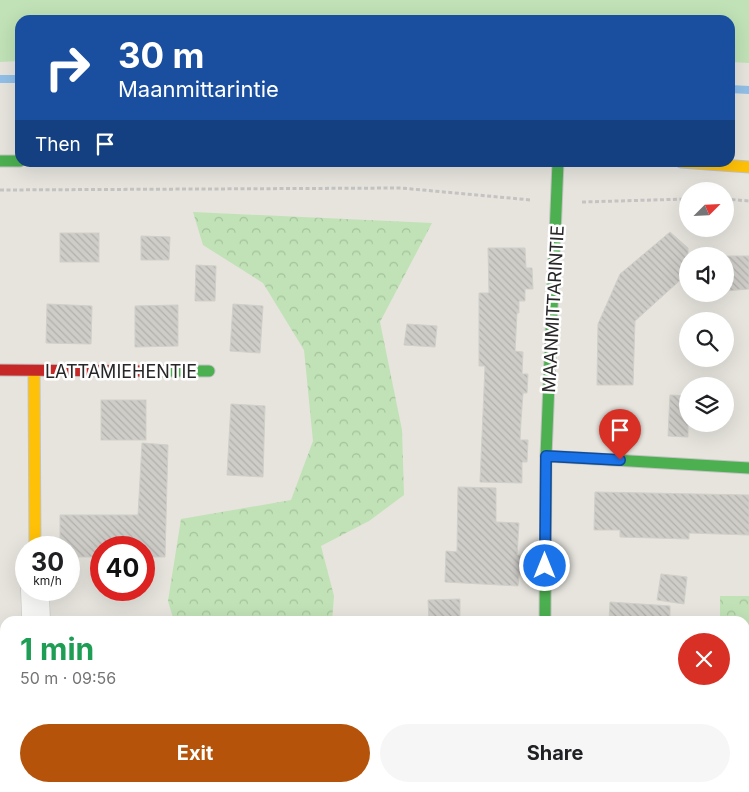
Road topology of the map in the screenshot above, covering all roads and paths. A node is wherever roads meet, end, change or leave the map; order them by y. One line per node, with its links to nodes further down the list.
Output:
1 (0, 161): 2 (street)
2 (15, 161)
3 (735, 166): 5 (street)
4 (558, 167): 10 (street, MAANMITTARINTIE)
5 (749, 167)
6 (0, 190): 10 (path)
7 (679, 199): 10 (path)
8 (734, 200): 9 (path)
9 (749, 201)
10 (558, 202): 14 (street, MAANMITTARINTIE)
11 (0, 370): 12 (street, LATTAMIEHENTIE)
12 (34, 371): 13 (street, LATTAMIEHENTIE); 16 (street, LATTAMIEHENTIE)
13 (208, 371)
14 (546, 456): 15 (street); 19 (street, MAANMITTARINTIE)
15 (749, 468)
16 (35, 536)
17 (36, 601): 18 (street)
18 (36, 616)
19 (545, 616)

